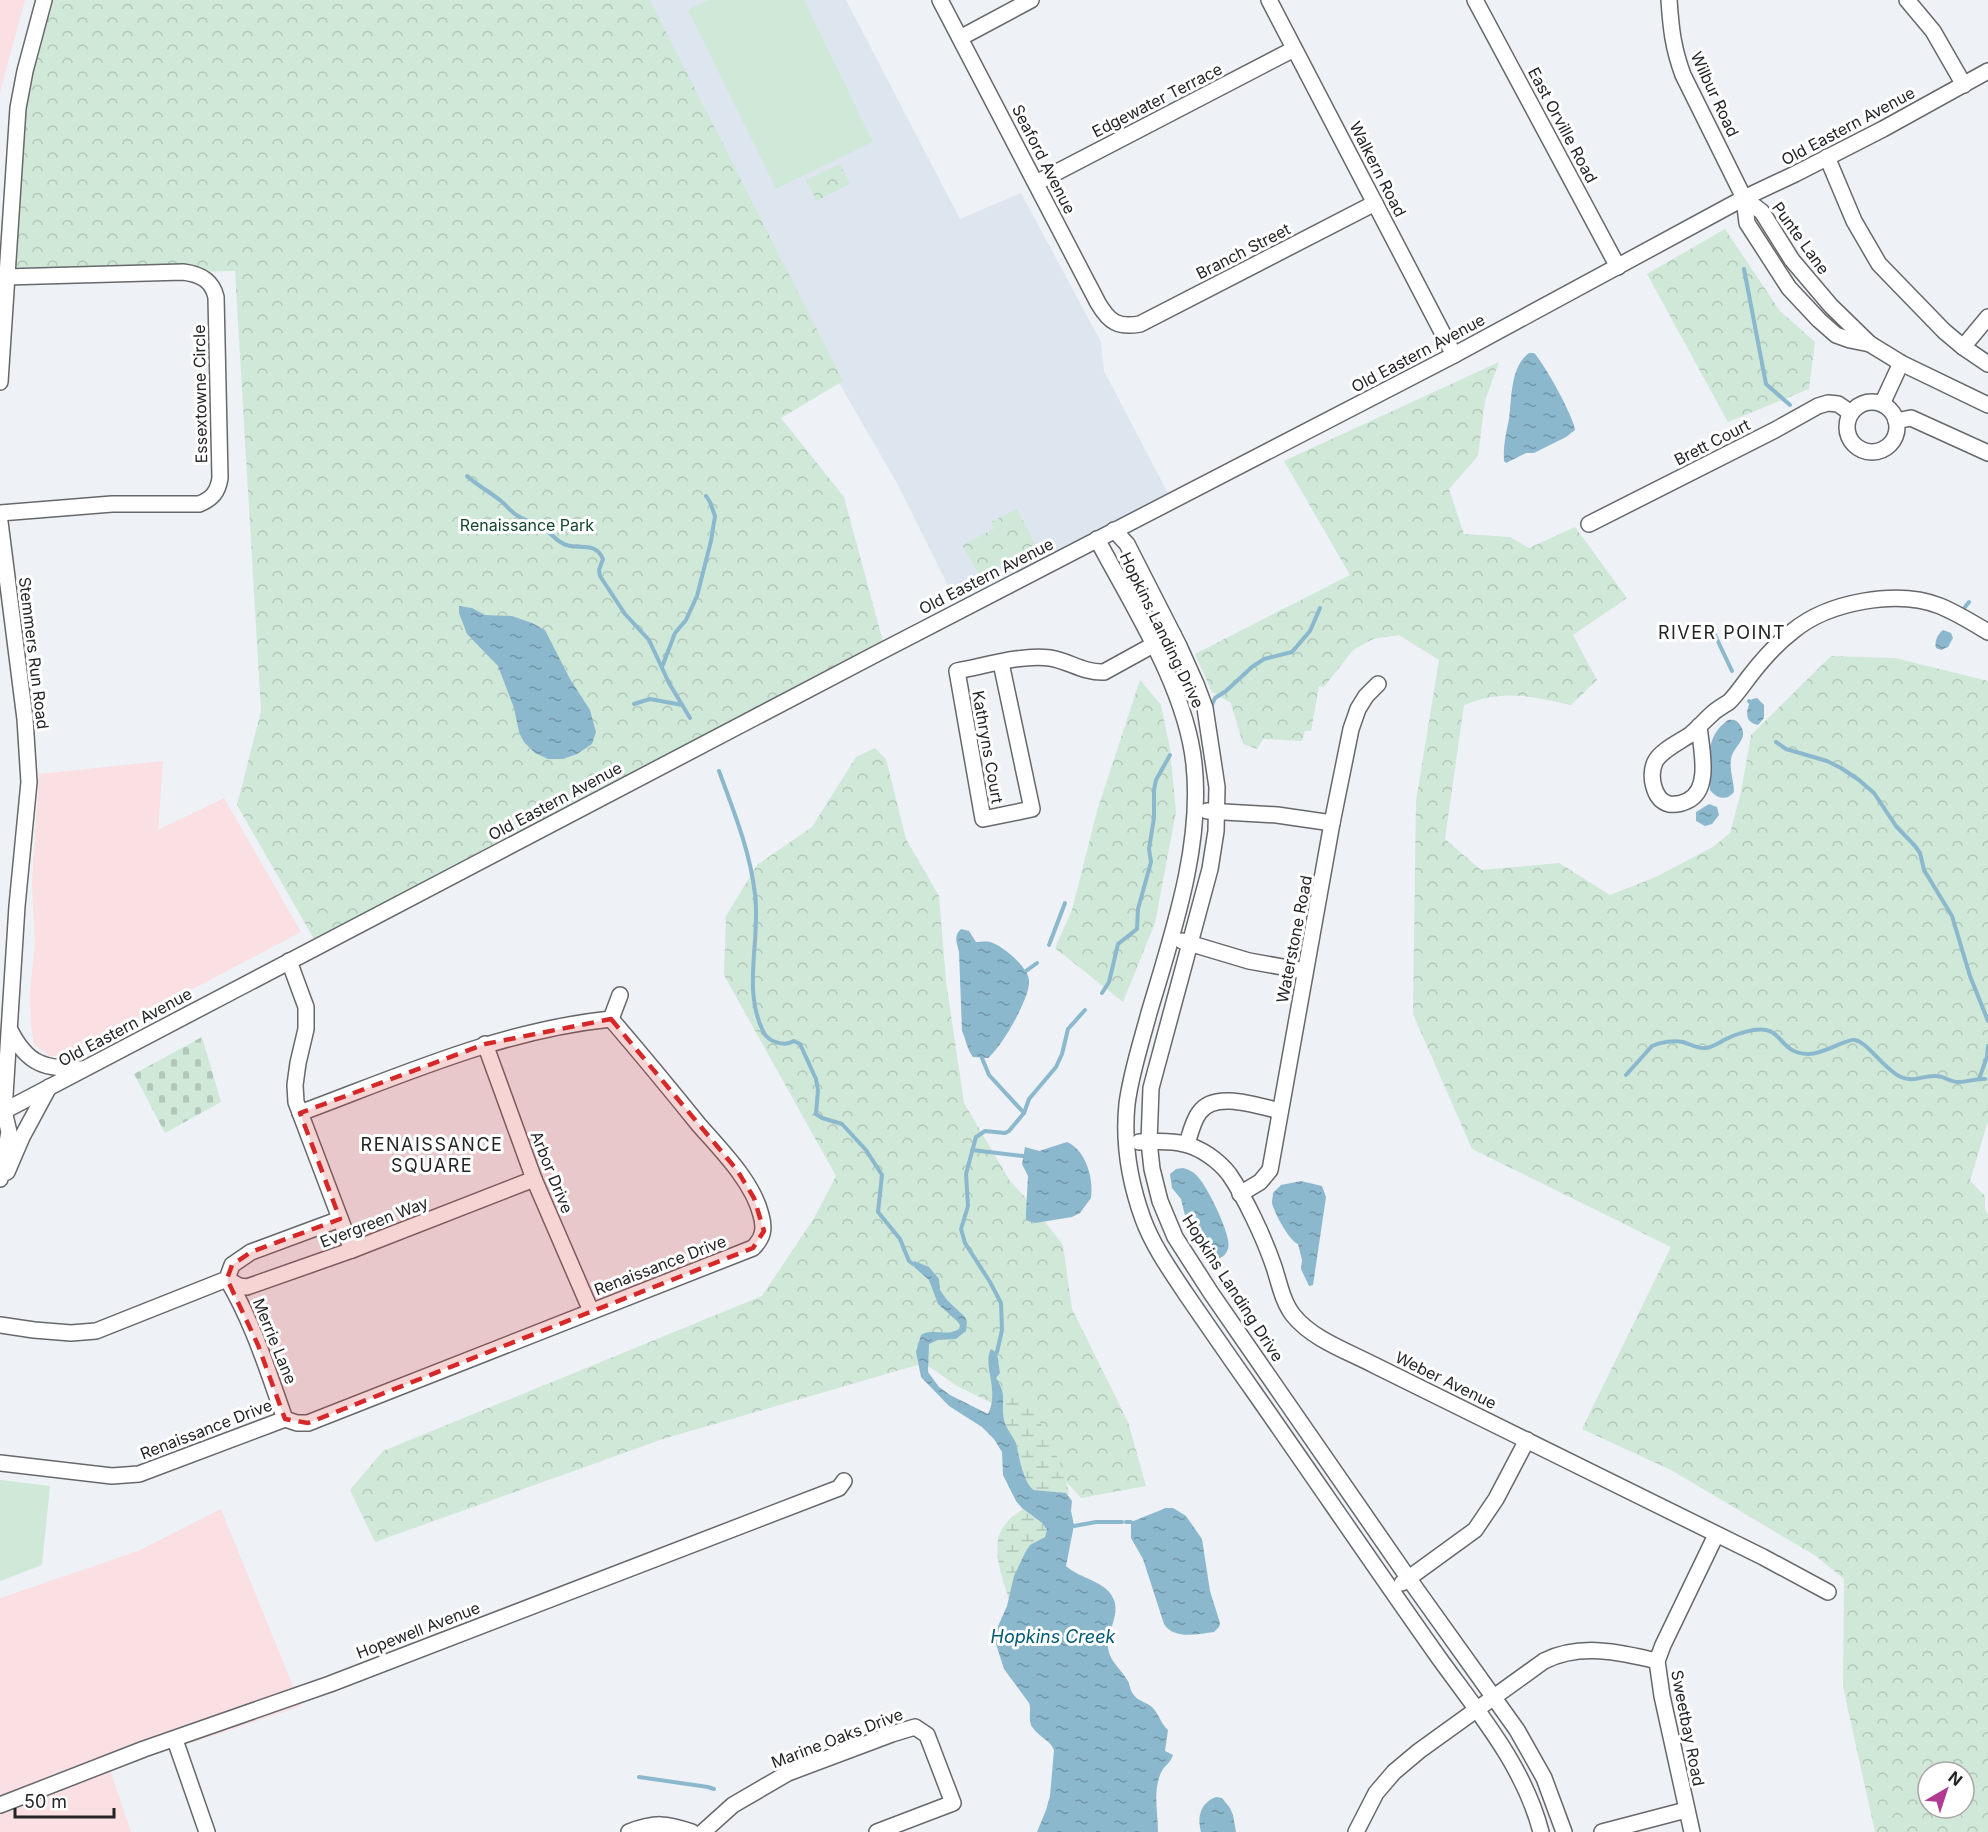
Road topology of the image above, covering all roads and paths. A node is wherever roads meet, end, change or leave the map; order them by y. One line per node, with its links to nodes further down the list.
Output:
1 (44, 0): 13 (street)
2 (940, 0): 8 (street, Seaford Avenue)
3 (1031, 0): 8 (street)
4 (1269, 0): 9 (street, Walkern Road)
5 (1475, 0): 17 (street, East Orville Road)
6 (1669, 0): 15 (street, Wilbur Road)
7 (1907, 0): 11 (street)
8 (960, 38): 14 (street, Seaford Avenue)
9 (1294, 49): 14 (street, Edgewater Terrace); 16 (street, Walkern Road)
10 (1988, 71): 11 (street, Old Eastern Avenue)
11 (1964, 85): 12 (street, Old Eastern Avenue)
12 (1827, 157): 15 (street, Old Eastern Avenue); 21 (street)
13 (6, 173): 18 (street)
14 (1036, 183): 20 (street, Seaford Avenue)
15 (1744, 198): 17 (street, Old Eastern Avenue); 23 (street, Punte Lane)
16 (1375, 203): 20 (street, Branch Street); 22 (street, Walkern Road)
17 (1618, 267): 22 (street, Old Eastern Avenue)
18 (5, 277): 25 (street); 31 (street, Essextowne Circle)
19 (1988, 317): 21 (street)
20 (1125, 326)
21 (1963, 347): 24 (street)
22 (1454, 355): 34 (street, Old Eastern Avenue)
23 (1901, 363): 26 (street); 27 (street, Punte Lane)
24 (1988, 364)
25 (0, 381)
26 (1882, 404): 28 (street); 29 (street)
27 (1988, 405)
28 (1851, 413): 29 (street); 33 (street, Brett Court)
29 (1896, 421): 30 (street)
30 (1988, 453)
31 (0, 513)
32 (0, 522): 51 (street, Stemmers Run Road)
33 (1589, 524)
34 (1114, 530): 35 (street, Old Eastern Avenue); 37 (street, Hopkins Landing Drive)
35 (1097, 539): 38 (street, Hopkins Landing Drive); 47 (street, Old Eastern Avenue)
36 (1988, 632): 41 (street)
37 (1173, 634): 38 (street, Kathryns Court); 42 (street, Hopkins Landing Drive)
38 (1153, 644): 39 (street, Kathryns Court); 43 (street, Hopkins Landing Drive)
39 (1001, 663): 39 (street, Kathryns Court)
40 (1378, 684): 44 (street, Waterstone Road)
41 (1699, 726): 41 (street)
42 (1217, 810): 43 (street); 44 (street); 46 (street, Hopkins Landing Drive)
43 (1195, 811): 45 (street, Hopkins Landing Drive)
44 (1332, 824): 48 (street, Waterstone Road)
45 (1170, 938): 46 (street); 59 (street, Hopkins Landing Drive)
46 (1191, 944): 48 (street); 60 (street, Hopkins Landing Drive)
47 (289, 961): 53 (street, Old Eastern Avenue); 58 (street)
48 (1305, 971): 56 (street, Waterstone Road)
49 (620, 995): 50 (street)
50 (611, 1019): 52 (street); 69 (street, Renaissance Drive)
51 (9, 1030): 53 (street); 54 (street, Stemmers Run Road)
52 (485, 1044): 58 (street); 63 (street, Arbor Drive)
53 (82, 1069): 55 (street, Old Eastern Avenue)
54 (3, 1080): 57 (street, Stemmers Run Road)
55 (49, 1087): 57 (street, Old Eastern Avenue); 64 (street)
56 (1280, 1111): 61 (street); 65 (street, Waterstone Road)
57 (1, 1113): 62 (street, Stemmers Run Road)
58 (300, 1113): 66 (street)
59 (1127, 1142): 60 (street, Weber Avenue); 77 (street, Hopkins Landing Drive)
60 (1149, 1142): 61 (street, Weber Avenue); 76 (street, Hopkins Landing Drive)
61 (1187, 1144): 65 (street, Weber Avenue)
62 (0, 1179)
63 (534, 1179): 67 (street, Evergreen Way); 69 (street, Arbor Drive)
64 (0, 1186)
65 (1240, 1194): 72 (street, Weber Avenue)
66 (340, 1219): 67 (street); 68 (street, Evergreen Way)
67 (352, 1250): 68 (street, Evergreen Way)
68 (227, 1279): 70 (street); 71 (street, Merrie Lane)
69 (591, 1311): 71 (street, Renaissance Drive)
70 (0, 1325)
71 (285, 1419): 73 (street, Renaissance Drive)
72 (1527, 1440): 75 (street, Weber Avenue); 76 (street)
73 (0, 1463)
74 (844, 1481): 82 (street, Hopewell Avenue)
75 (1716, 1535): 78 (street, Weber Avenue); 79 (street, Sweetbay Road)
76 (1409, 1579): 77 (street); 80 (street, Hopkins Landing Drive)
77 (1391, 1591): 81 (street, Hopkins Landing Drive)
78 (1828, 1592)
79 (1657, 1661): 80 (street); 84 (street, Sweetbay Road)
80 (1493, 1698): 81 (street); 92 (street, Hopkins Landing Drive)
81 (1477, 1711): 90 (street); 91 (street, Hopkins Landing Drive)
82 (175, 1740): 83 (street, Hopewell Avenue); 85 (street)
83 (0, 1805)
84 (1686, 1810): 93 (street); 94 (street, Sweetbay Road)
85 (207, 1832)
86 (629, 1832): 87 (street)
87 (692, 1832)
88 (703, 1832): 89 (street, Marine Oaks Drive)
89 (878, 1832)
90 (1356, 1832)
91 (1541, 1832)
92 (1564, 1832)
93 (1602, 1832)
94 (1692, 1832)

